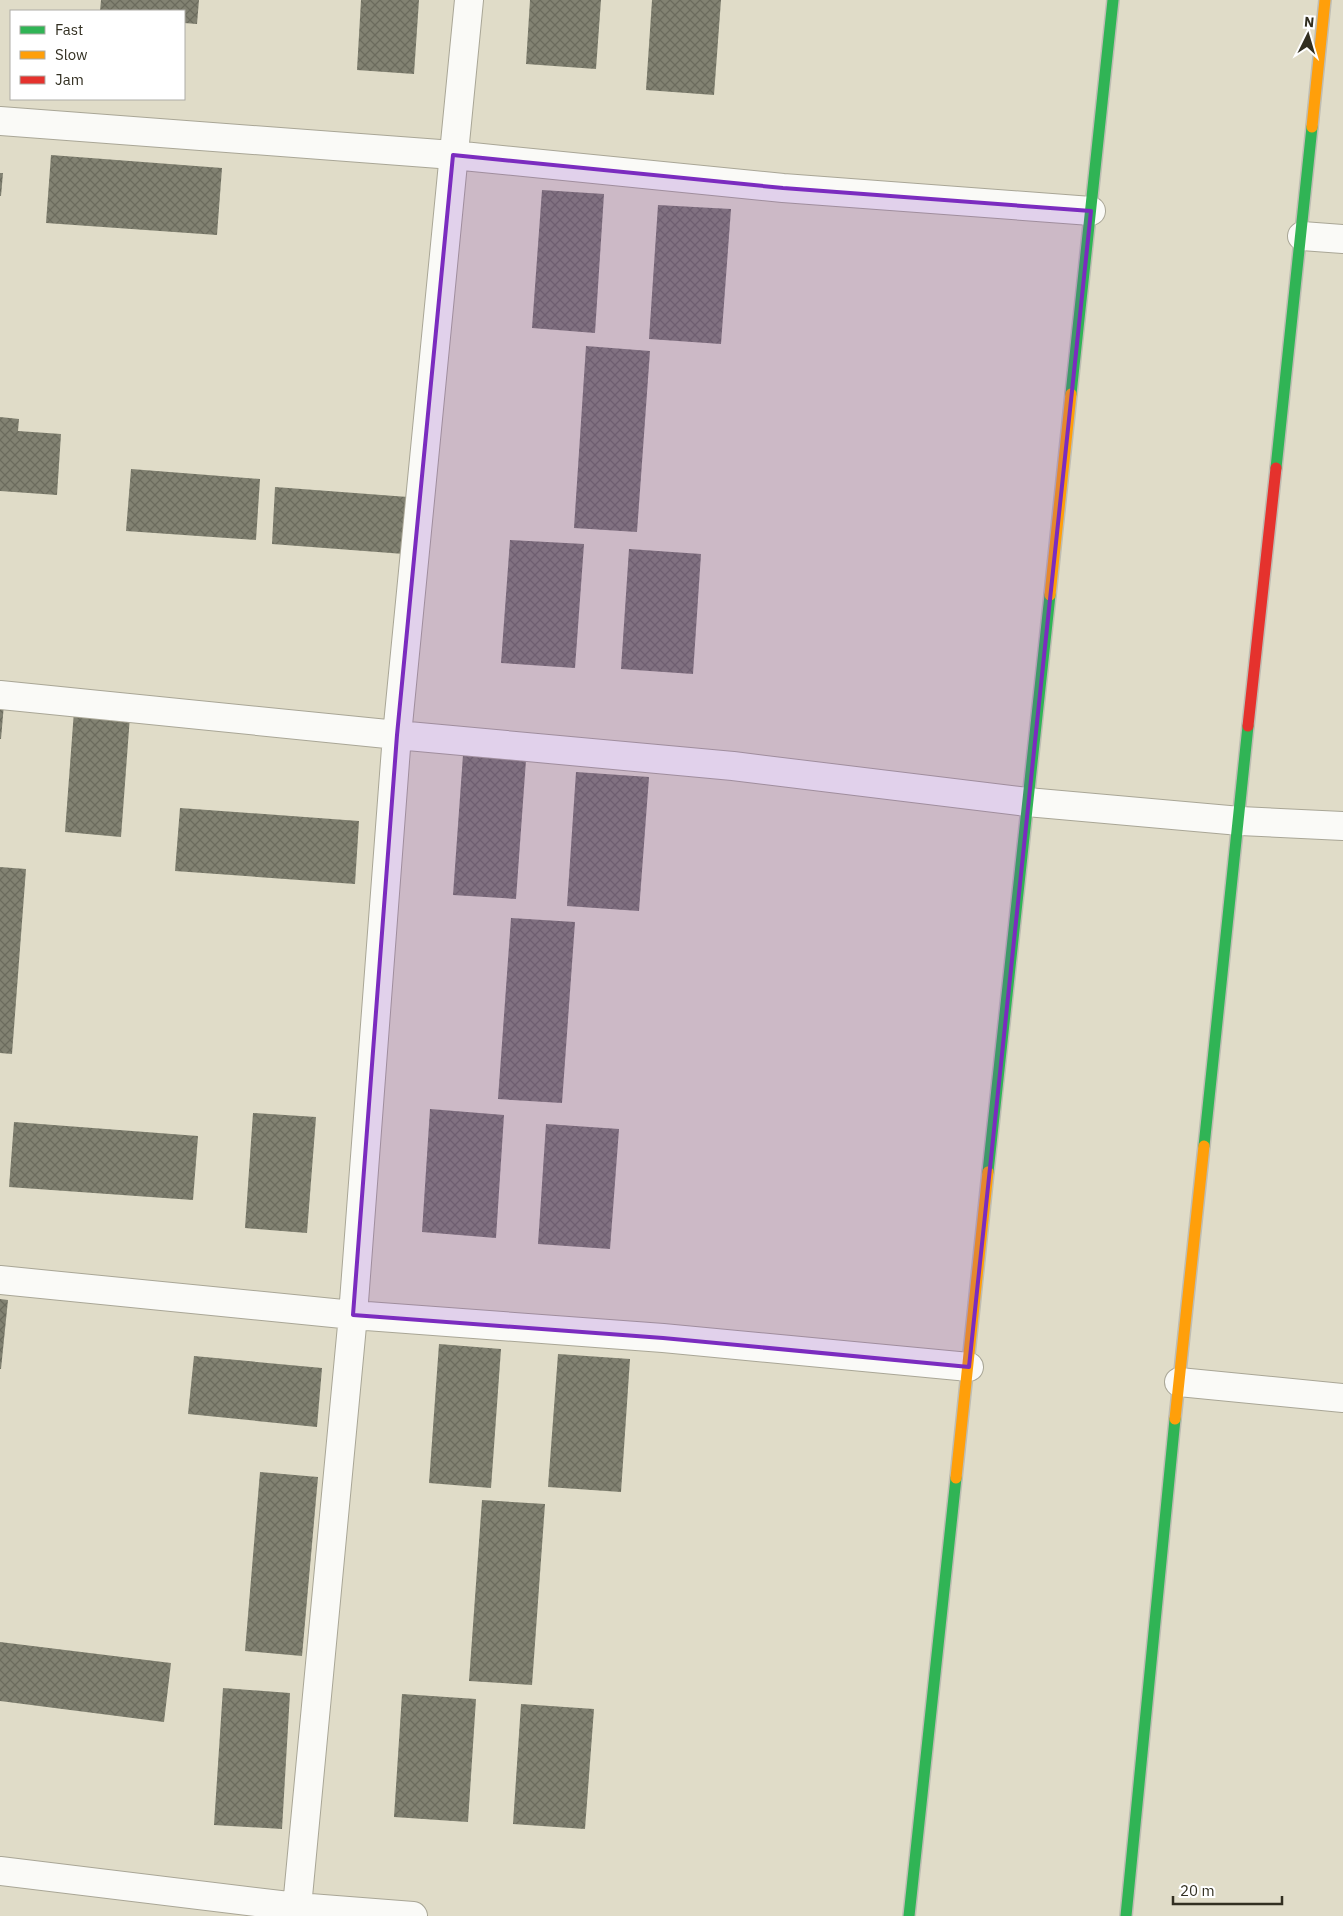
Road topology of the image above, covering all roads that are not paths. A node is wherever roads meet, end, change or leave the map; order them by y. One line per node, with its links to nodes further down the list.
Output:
1 (469, 0): 5 (street)
2 (1113, 0): 6 (highway)
3 (1326, 0): 7 (highway)
4 (0, 121): 5 (street)
5 (453, 155): 6 (street); 10 (street)
6 (1091, 211): 11 (highway)
7 (1302, 236): 8 (street); 12 (highway)
8 (1343, 239)
9 (0, 695): 10 (street)
10 (397, 735): 11 (street); 15 (street)
11 (1027, 802): 12 (street); 16 (highway)
12 (1240, 821): 13 (street); 17 (highway)
13 (1343, 826)
14 (0, 1280): 15 (street)
15 (353, 1315): 16 (street); 20 (street)
16 (969, 1367): 22 (highway)
17 (1179, 1382): 18 (street); 23 (highway)
18 (1343, 1398)
19 (0, 1871): 20 (street)
20 (297, 1907): 21 (street)
21 (413, 1916)
22 (910, 1916)
23 (1126, 1916)

